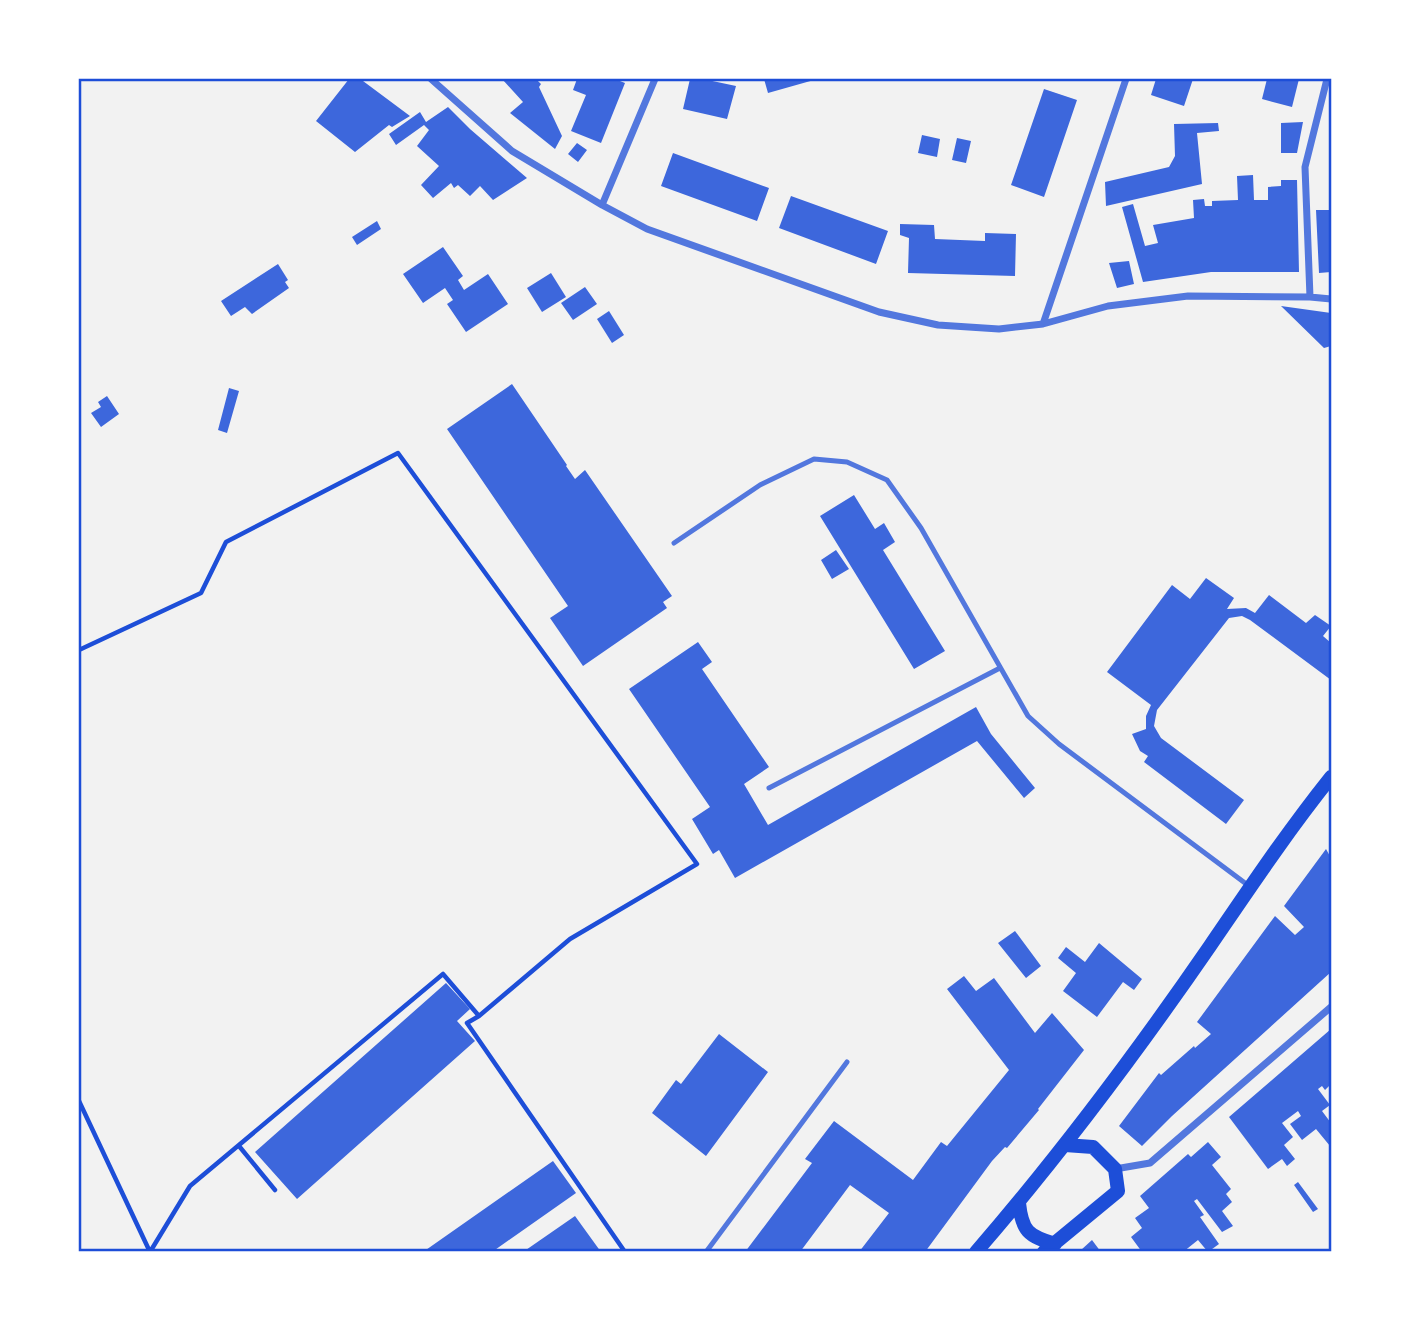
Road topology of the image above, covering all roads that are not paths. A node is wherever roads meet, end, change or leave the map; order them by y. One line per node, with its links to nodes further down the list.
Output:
1 (431, 79): 5 (street)
2 (655, 79): 5 (street)
3 (1126, 79): 8 (street)
4 (1327, 79): 6 (street)
5 (602, 205): 8 (street)
6 (1310, 297): 7 (street); 8 (street)
7 (1331, 299)
8 (1043, 324)
9 (674, 544): 10 (lane)
10 (1000, 668): 12 (lane); 13 (lane)
11 (1331, 778): 13 (main road)
12 (769, 788)
13 (1249, 887): 16 (main road)
14 (1331, 1007): 19 (street)
15 (847, 1062): 22 (lane)
16 (1084, 1119): 17 (main road); 18 (main road)
17 (1065, 1145): 18 (main road); 20 (main road)
18 (1093, 1147): 19 (main road)
19 (1115, 1169): 21 (main road)
20 (1019, 1203): 21 (main road); 23 (main road)
21 (1050, 1248)
22 (706, 1252)
23 (976, 1252)

